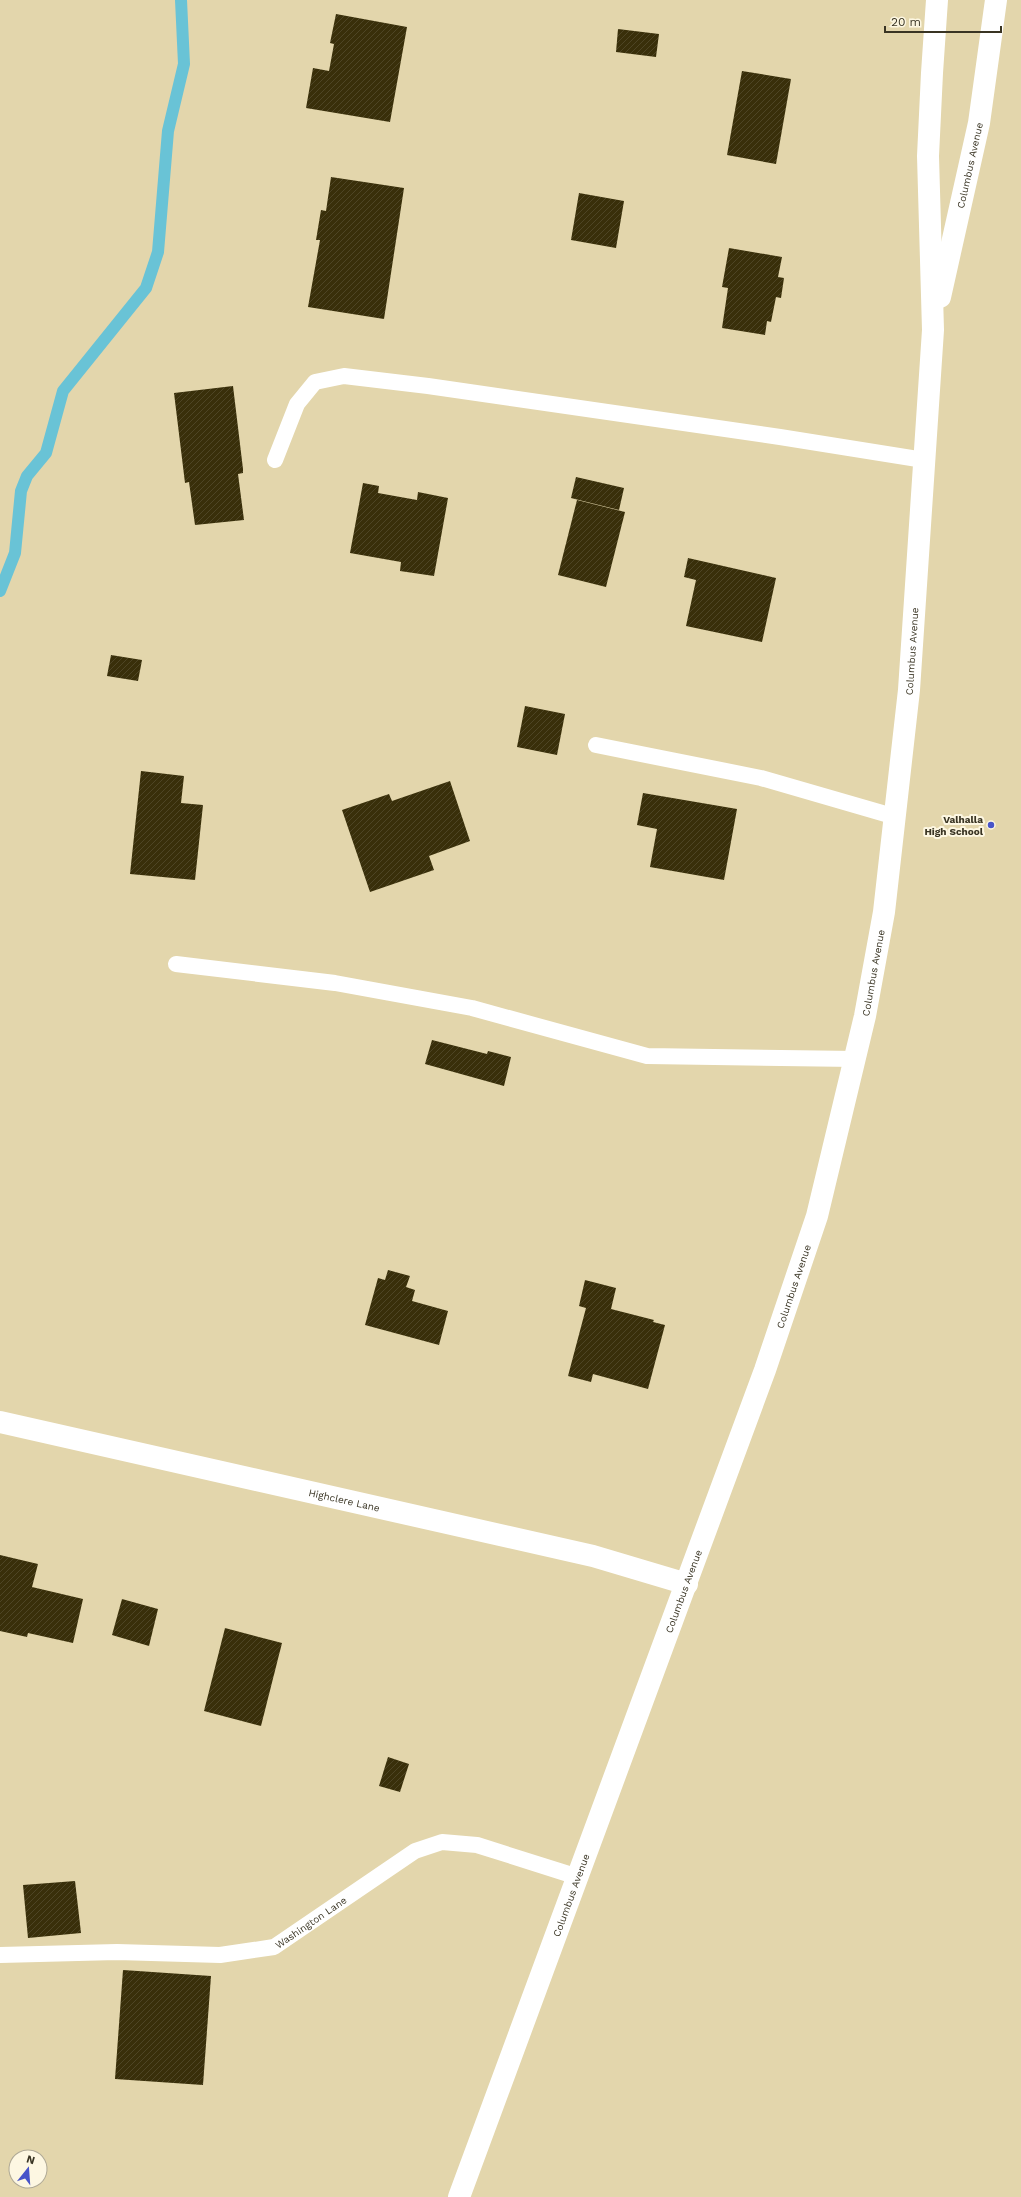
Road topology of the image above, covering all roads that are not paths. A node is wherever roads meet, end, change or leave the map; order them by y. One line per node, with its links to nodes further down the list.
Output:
1 (938, 0): 3 (street, Columbus Avenue)
2 (996, 0): 3 (street, Columbus Avenue)
3 (933, 330): 5 (street, Columbus Avenue)
4 (275, 460): 5 (lane)
5 (924, 460): 7 (street, Columbus Avenue)
6 (596, 745): 7 (lane)
7 (896, 816): 9 (street, Columbus Avenue)
8 (176, 964): 9 (lane)
9 (856, 1059): 11 (street, Columbus Avenue)
10 (0, 1422): 11 (street, Highclere Lane)
11 (687, 1584): 12 (street, Columbus Avenue)
12 (578, 1877): 13 (lane, Washington Lane); 14 (street, Columbus Avenue)
13 (0, 1955)
14 (459, 2197)

